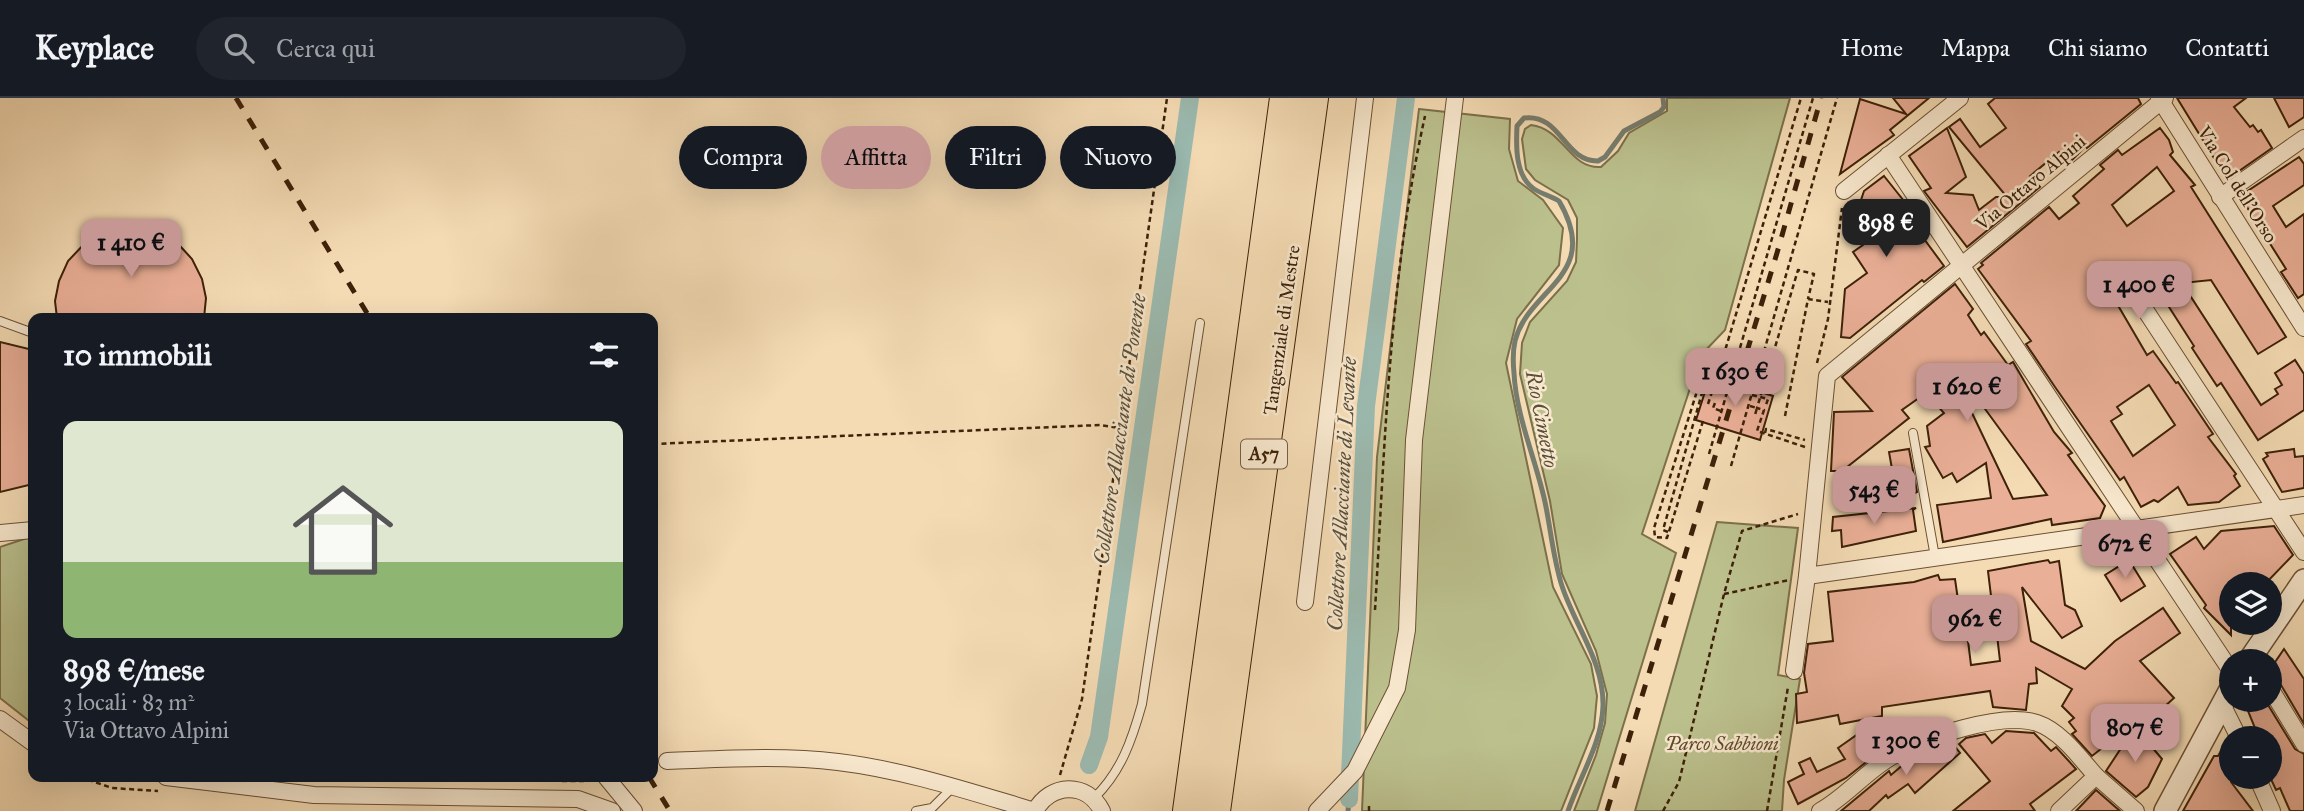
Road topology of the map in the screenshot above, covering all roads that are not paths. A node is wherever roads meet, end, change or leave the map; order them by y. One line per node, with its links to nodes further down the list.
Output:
1 (1285, 98): 47 (highway, Tangenziale di Mestre / A57)
2 (1312, 98): 48 (highway, Tangenziale di Mestre / A57)
3 (1365, 98): 27 (street)
4 (1454, 98): 49 (street)
5 (1960, 98): 8 (street)
6 (2162, 99): 10 (street, Via Col dell'Orso); 11 (street, Via Ottavo Alpini)
7 (2304, 138): 10 (street)
8 (1888, 155): 9 (street); 11 (street)
9 (1844, 191)
10 (2220, 197): 15 (street, Via Col dell'Orso)
11 (1962, 266): 20 (street); 25 (street, Via Ottavo Alpini)
12 (2140, 302): 19 (street)
13 (0, 321): 16 (lane)
14 (1200, 323): 42 (lane)
15 (2304, 328)
16 (28, 331)
17 (1913, 433): 24 (lane)
18 (2304, 505): 19 (street)
19 (2276, 508): 20 (street); 23 (street)
20 (2135, 527): 24 (street); 29 (street)
21 (28, 530): 22 (street)
22 (0, 533)
23 (2304, 552)
24 (1935, 557): 25 (street)
25 (1807, 576): 30 (street)
26 (2304, 580): 28 (street)
27 (1304, 602)
28 (2257, 649)
29 (2219, 653)
30 (1794, 671)
31 (2282, 708): 35 (street)
32 (2219, 711): 53 (street)
33 (0, 719): 34 (street)
34 (28, 739)
35 (2304, 744)
36 (667, 761): 40 (street)
37 (2096, 776): 50 (street); 51 (street); 52 (street)
38 (207, 782): 43 (street)
39 (610, 782): 44 (street)
40 (953, 787): 45 (lane); 46 (street)
41 (2262, 789): 54 (street)
42 (1098, 805): 46 (street)
43 (612, 811)
44 (634, 811)
45 (916, 811)
46 (1035, 811)
47 (1188, 811)
48 (1215, 811)
49 (1317, 811)
50 (1820, 811)
51 (2059, 811)
52 (2136, 811)
53 (2165, 811)
54 (2272, 811)

